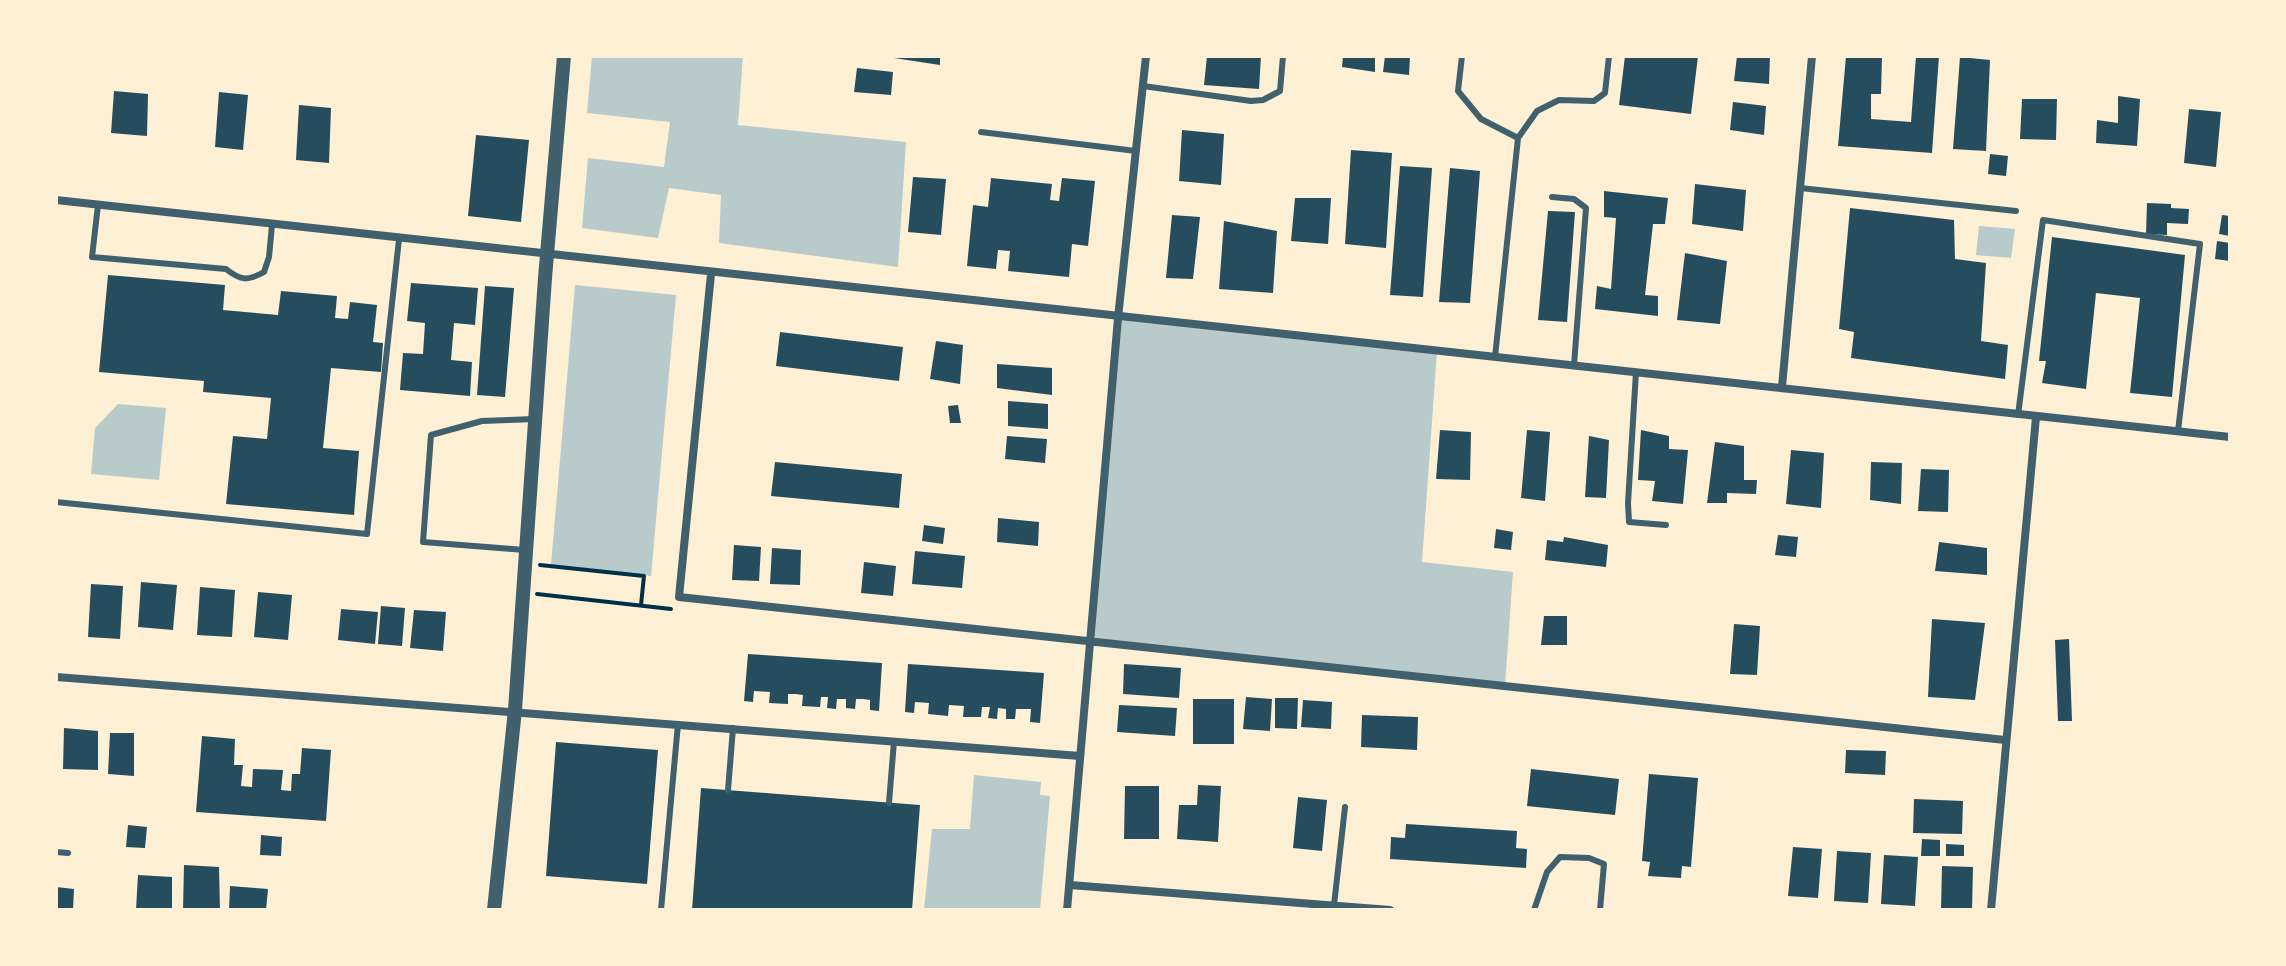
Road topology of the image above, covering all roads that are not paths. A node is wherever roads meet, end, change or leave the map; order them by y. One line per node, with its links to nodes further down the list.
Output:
1 (564, 56): 18 (street)
2 (1146, 56): 7 (street)
3 (1283, 56): 7 (lane)
4 (1462, 56): 9 (lane)
5 (1609, 56): 9 (lane)
6 (1812, 56): 11 (street)
7 (1143, 86): 10 (street)
8 (981, 132): 10 (lane)
9 (1518, 138): 21 (lane)
10 (1136, 151): 20 (street)
11 (1800, 188): 15 (lane); 24 (street)
12 (1552, 197): 22 (lane)
13 (56, 200): 14 (street)
14 (98, 205): 16 (street); 16 (lane)
15 (2016, 211)
16 (272, 225): 17 (street)
17 (399, 239): 18 (street); 30 (lane)
18 (547, 256): 19 (street); 27 (street)
19 (711, 274): 20 (street); 33 (street)
20 (1118, 318): 21 (street); 33 (street)
21 (1495, 357): 22 (street)
22 (1574, 365): 23 (street)
23 (1636, 372): 24 (street); 31 (lane)
24 (1782, 387): 25 (street)
25 (2018, 415): 26 (street); 28 (lane)
26 (2036, 417): 28 (street); 38 (street)
27 (535, 419): 32 (street); 32 (lane)
28 (2178, 431): 29 (street)
29 (2230, 437)
30 (56, 502)
31 (1666, 525)
32 (525, 557): 35 (street)
33 (1089, 641): 38 (street); 40 (street)
34 (56, 677): 35 (street)
35 (515, 710): 36 (street); 48 (street)
36 (678, 724): 37 (street); 49 (lane)
37 (733, 728): 39 (street); 41 (lane)
38 (2005, 740): 54 (street)
39 (894, 741): 40 (street); 42 (lane)
40 (1080, 756): 46 (street)
41 (728, 790)
42 (889, 803)
43 (1345, 807): 47 (lane)
44 (56, 852): 45 (lane)
45 (68, 853)
46 (1070, 885): 47 (street); 50 (street)
47 (1334, 905): 51 (street)
48 (494, 910)
49 (661, 910)
50 (1067, 910)
51 (1390, 910)
52 (1534, 910): 53 (lane)
53 (1600, 910)
54 (1991, 910)

